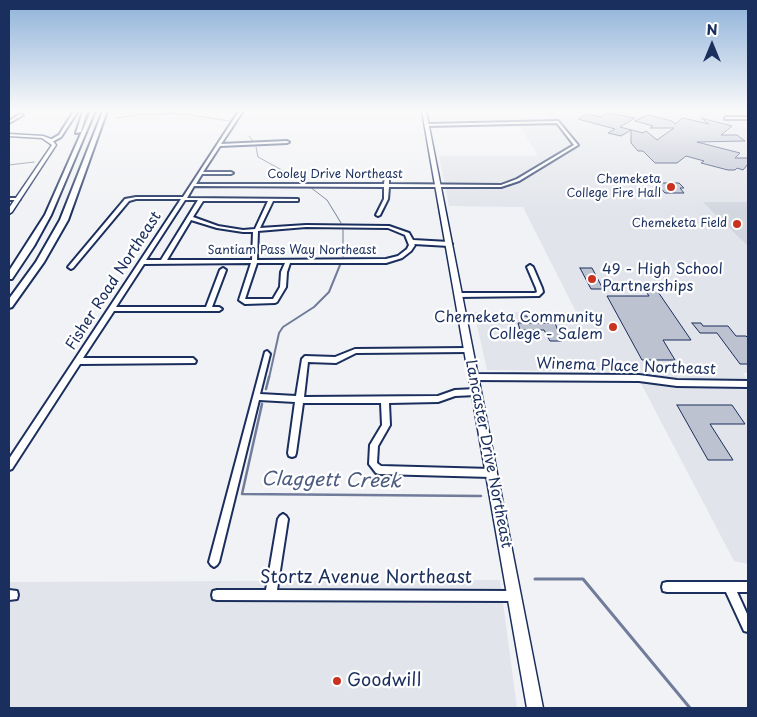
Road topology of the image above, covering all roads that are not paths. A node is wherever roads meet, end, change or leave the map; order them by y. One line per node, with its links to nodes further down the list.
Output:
1 (54, 144): 16 (main road)
2 (72, 144): 21 (highway)
3 (79, 144): 21 (highway)
4 (92, 144): 37 (highway)
5 (239, 144): 8 (street)
6 (431, 144): 14 (main road, Lancaster Drive Northeast)
7 (574, 144): 14 (street, Cooley Drive Northeast)
8 (220, 145): 9 (street, Fisher Road Northeast)
9 (202, 173): 10 (street); 12 (street, Fisher Road Northeast)
10 (231, 173)
11 (387, 174): 13 (street)
12 (194, 184): 13 (street, Cooley Drive Northeast); 17 (street, Fisher Road Northeast)
13 (386, 184): 14 (street, Cooley Drive Northeast); 23 (street)
14 (438, 184): 27 (main road, Lancaster Drive Northeast)
15 (9, 199): 16 (street)
16 (18, 199): 22 (main road)
17 (185, 199): 18 (street); 30 (street, Fisher Road Northeast); 32 (street)
18 (201, 200): 19 (street); 24 (street)
19 (270, 200): 20 (street); 25 (street)
20 (296, 200)
21 (54, 203): 35 (highway)
22 (9, 212)
23 (378, 215)
24 (190, 218): 25 (street, Santiam Pass Way Northeast); 31 (street)
25 (256, 231): 26 (street, Santiam Pass Way Northeast); 28 (street)
26 (412, 242): 27 (street, Santiam Pass Way Northeast); 29 (street, Santiam Pass Way Northeast)
27 (448, 243): 36 (main road, Lancaster Drive Northeast)
28 (254, 261): 29 (street, Santiam Pass Way Northeast); 29 (street); 31 (street, Santiam Pass Way Northeast)
29 (288, 261)
30 (143, 262): 31 (street, Santiam Pass Way Northeast); 38 (street, Fisher Road Northeast)
31 (163, 262)
32 (71, 267)
33 (530, 267): 36 (street)
34 (224, 270): 39 (street)
35 (9, 277)
36 (458, 296): 41 (main road, Lancaster Drive Northeast)
37 (9, 305)
38 (112, 309): 39 (street); 43 (street, Fisher Road Northeast)
39 (208, 310): 40 (street)
40 (219, 310)
41 (468, 350): 45 (main road, Lancaster Drive Northeast); 49 (street)
42 (267, 354): 48 (street)
43 (78, 361): 44 (street); 52 (street, Fisher Road Northeast)
44 (193, 361)
45 (473, 377): 46 (street, Winema Place Northeast); 47 (main road, Lancaster Drive Northeast)
46 (748, 384)
47 (476, 392): 50 (street); 53 (main road, Lancaster Drive Northeast)
48 (256, 397): 49 (street); 55 (street)
49 (299, 399): 50 (street); 51 (street)
50 (385, 400): 53 (street)
51 (292, 453)
52 (9, 466)
53 (491, 473): 61 (main road, Lancaster Drive Northeast)
54 (283, 519): 59 (street)
55 (214, 562)
56 (668, 587): 57 (street)
57 (728, 587): 58 (street); 62 (street)
58 (748, 587)
59 (271, 594): 60 (street, Stortz Avenue Northeast); 61 (street, Stortz Avenue Northeast)
60 (217, 595)
61 (514, 596): 63 (main road, Lancaster Drive Northeast)
62 (748, 627)
63 (535, 708)

